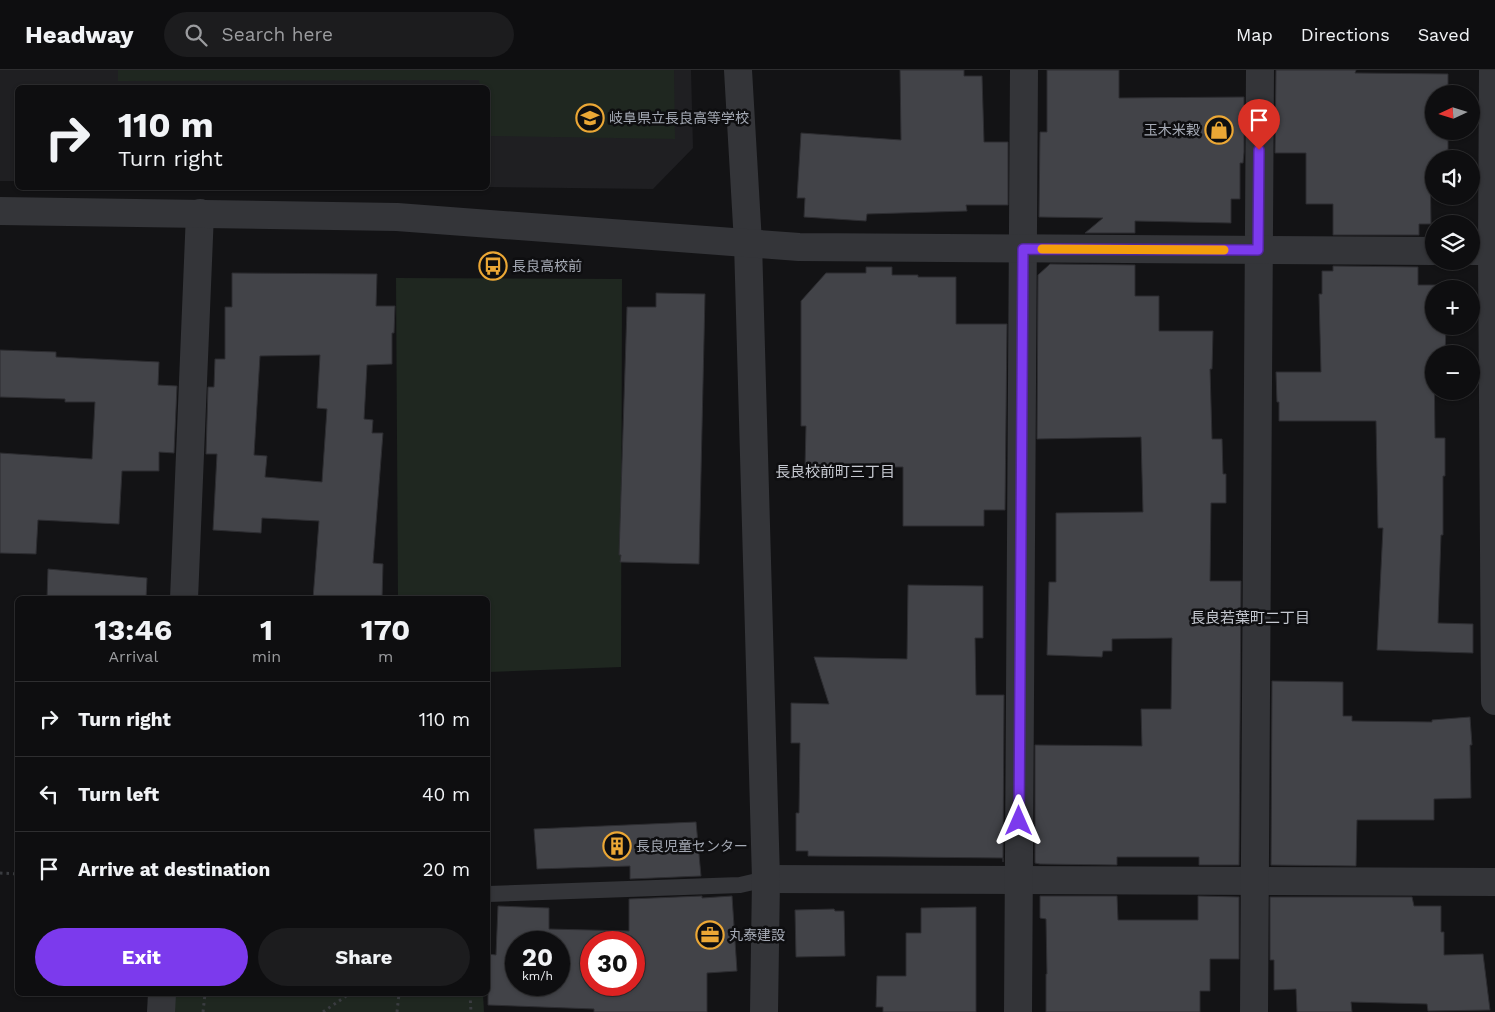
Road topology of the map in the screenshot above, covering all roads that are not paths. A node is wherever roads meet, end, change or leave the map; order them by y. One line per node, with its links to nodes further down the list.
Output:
1 (738, 70): 7 (street)
2 (1024, 70): 8 (street)
3 (1260, 70): 9 (street)
4 (1493, 70): 11 (street)
5 (0, 211): 6 (street)
6 (200, 213): 7 (street); 12 (street)
7 (748, 243): 8 (street); 14 (street)
8 (1023, 249): 9 (street); 15 (street)
9 (1258, 250): 10 (street); 16 (street)
10 (1425, 251)
11 (1486, 251): 13 (street)
12 (184, 596)
13 (1495, 701)
14 (766, 879): 15 (street); 18 (lane); 21 (street)
15 (1018, 880): 16 (street); 22 (street)
16 (1255, 881): 17 (street); 23 (street)
17 (1495, 882)
18 (490, 894)
19 (162, 996): 20 (street)
20 (161, 1012)
21 (764, 1012)
22 (1018, 1012)
23 (1254, 1012)

